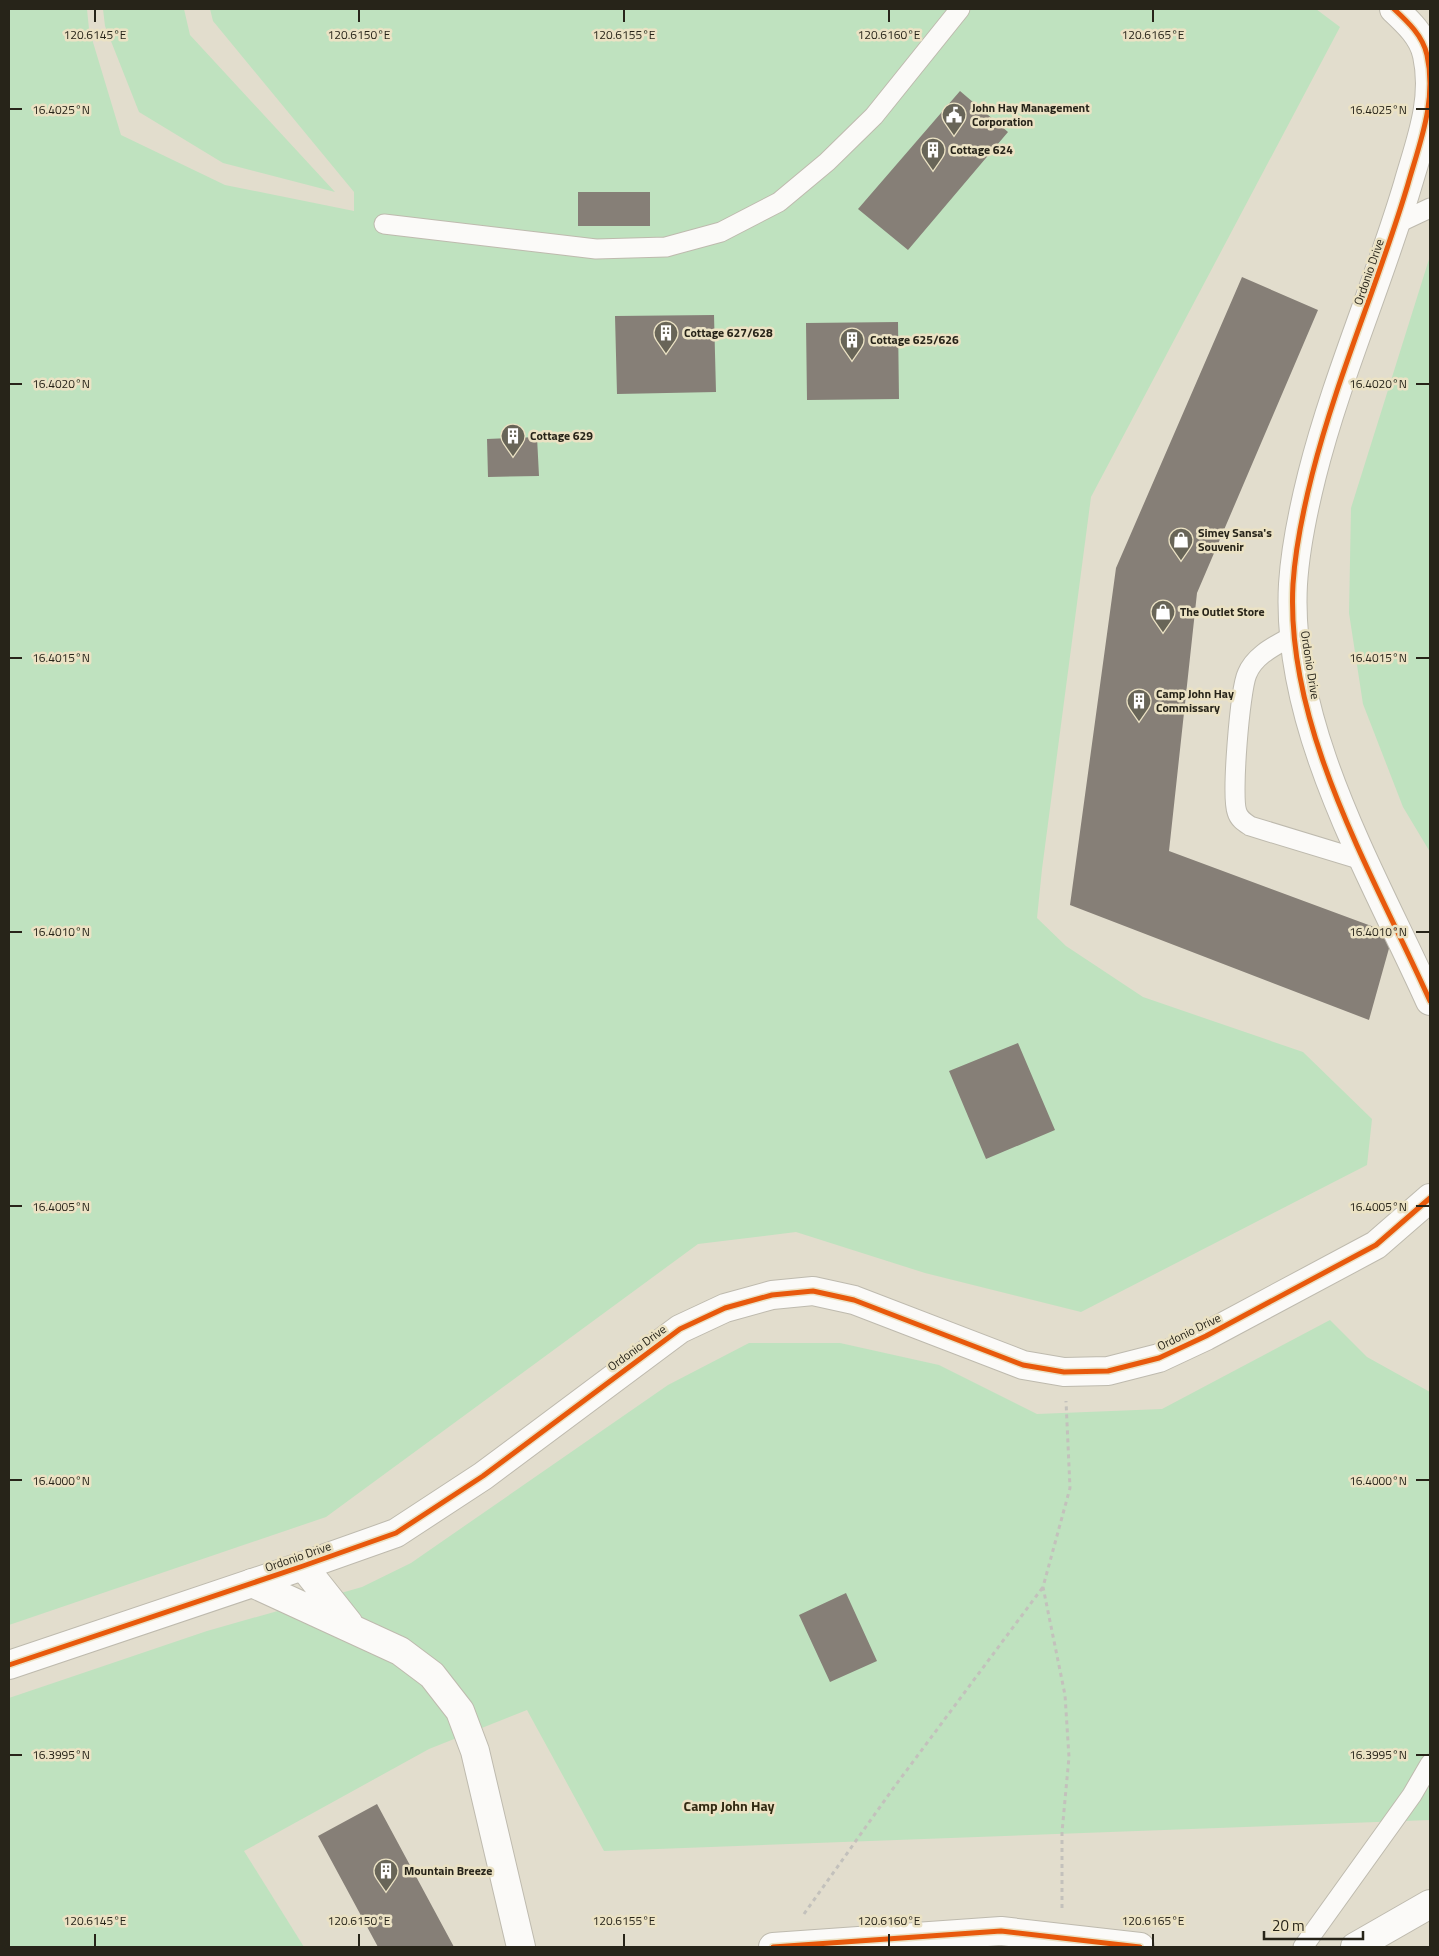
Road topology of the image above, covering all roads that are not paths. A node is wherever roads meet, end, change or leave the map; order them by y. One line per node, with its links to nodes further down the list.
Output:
1 (960, 9): 5 (lane)
2 (1394, 9): 3 (street, Ordonio Drive)
3 (1430, 103): 6 (street, Ordonio Drive)
4 (1430, 208): 6 (lane)
5 (384, 224)
6 (1396, 224): 7 (street, Ordonio Drive)
7 (1294, 635): 8 (street, Ordonio Drive); 8 (lane)
8 (1365, 861): 9 (street, Ordonio Drive)
9 (1430, 1001)
10 (1430, 1198): 11 (street, Ordonio Drive)
11 (303, 1566): 12 (street, Ordonio Drive); 13 (street, Ordonio Drive)
12 (252, 1582): 13 (street, Ordonio Drive); 14 (street, Ordonio Drive)
13 (354, 1629): 17 (street, Ordonio Drive)
14 (9, 1665)
15 (1430, 1764): 20 (lane)
16 (1430, 1904): 21 (street)
17 (521, 1947)
18 (773, 1947): 19 (street)
19 (1140, 1947)
20 (1303, 1947)
21 (1355, 1947)

